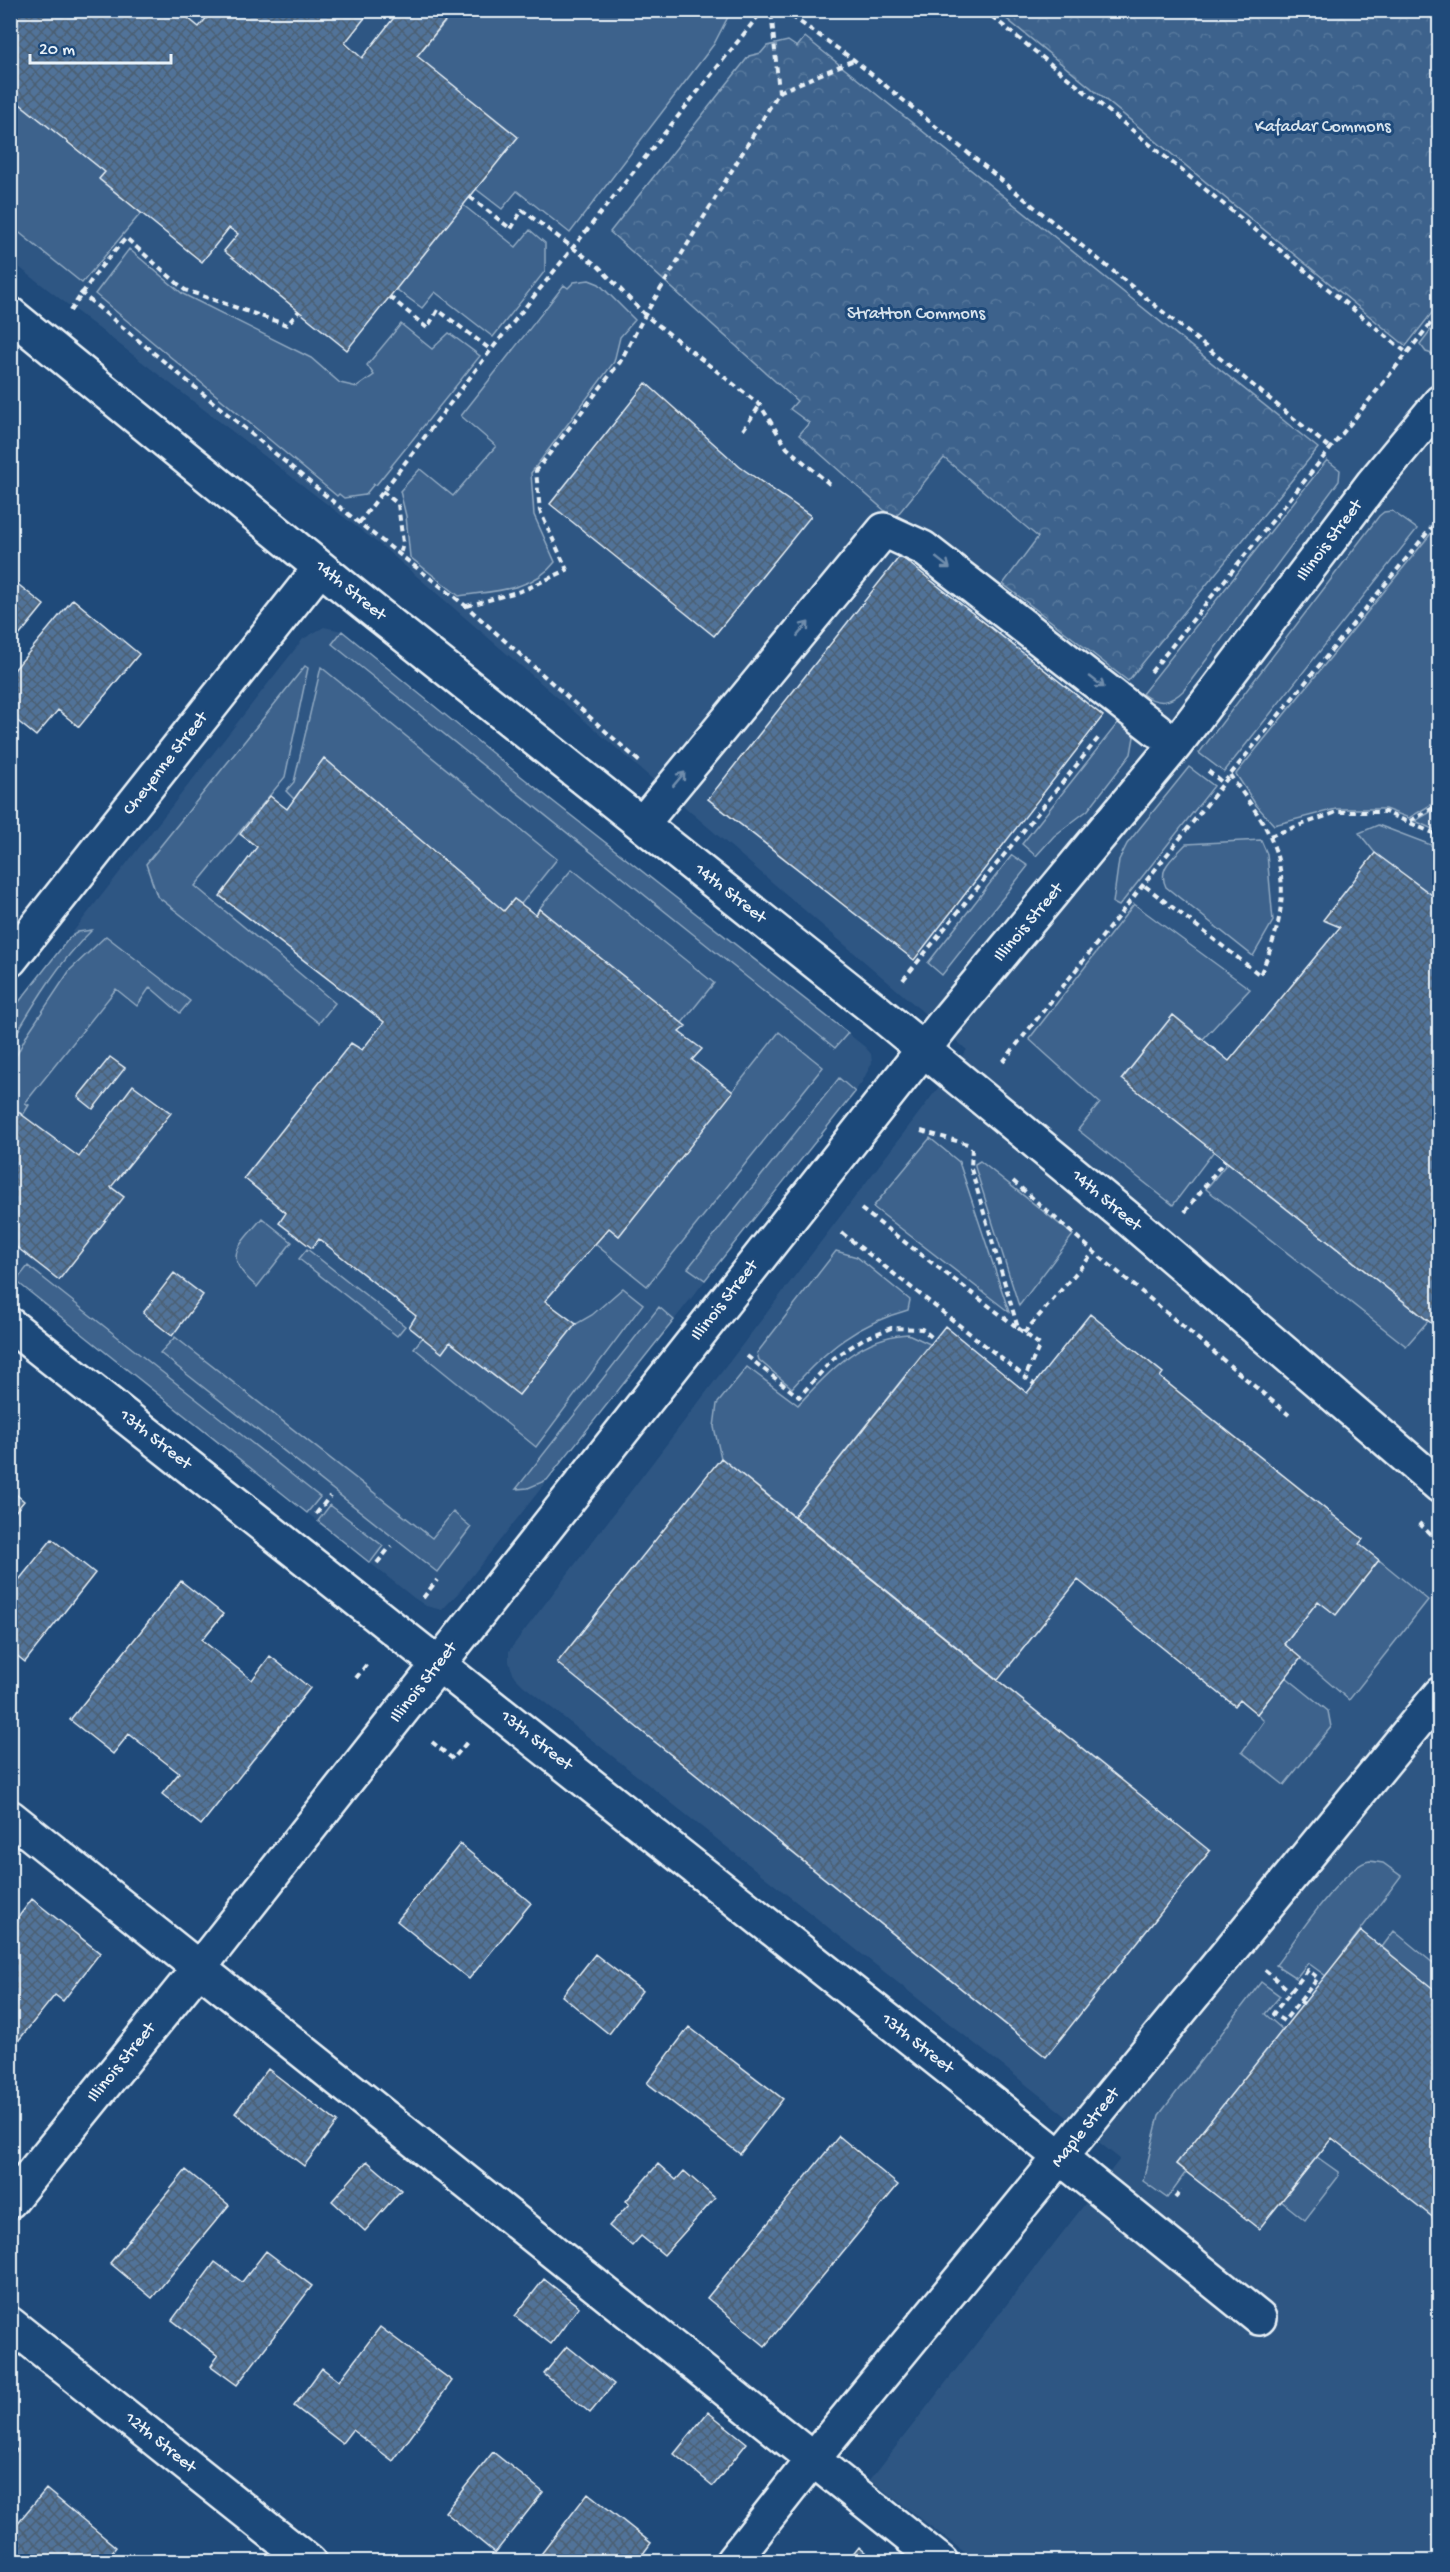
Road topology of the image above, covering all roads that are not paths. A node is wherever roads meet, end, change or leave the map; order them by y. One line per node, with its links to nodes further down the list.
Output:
1 (10, 314): 3 (street, 14th Street)
2 (1440, 402): 7 (street, Illinois Street)
3 (320, 568): 5 (street, 14th Street); 6 (street, Cheyenne Street)
4 (1157, 730): 5 (street, one-way to 4)
5 (642, 824): 7 (street, 14th Street)
6 (10, 960)
7 (924, 1050): 9 (street, 14th Street); 10 (street, Illinois Street)
8 (10, 1325): 10 (street, 13th Street)
9 (1440, 1486)
10 (438, 1665): 13 (street, Illinois Street); 14 (street, 13th Street)
11 (1440, 1694): 14 (street, Maple Street)
12 (10, 1817): 13 (street)
13 (199, 1968): 15 (street, Illinois Street); 18 (street)
14 (1061, 2158): 16 (street, 13th Street); 18 (street, Maple Street)
15 (10, 2201)
16 (1259, 2318)
17 (10, 2324): 19 (street, 12th Street)
18 (813, 2459): 20 (street, Maple Street); 21 (street)
19 (309, 2562)
20 (732, 2562)
21 (941, 2562)

